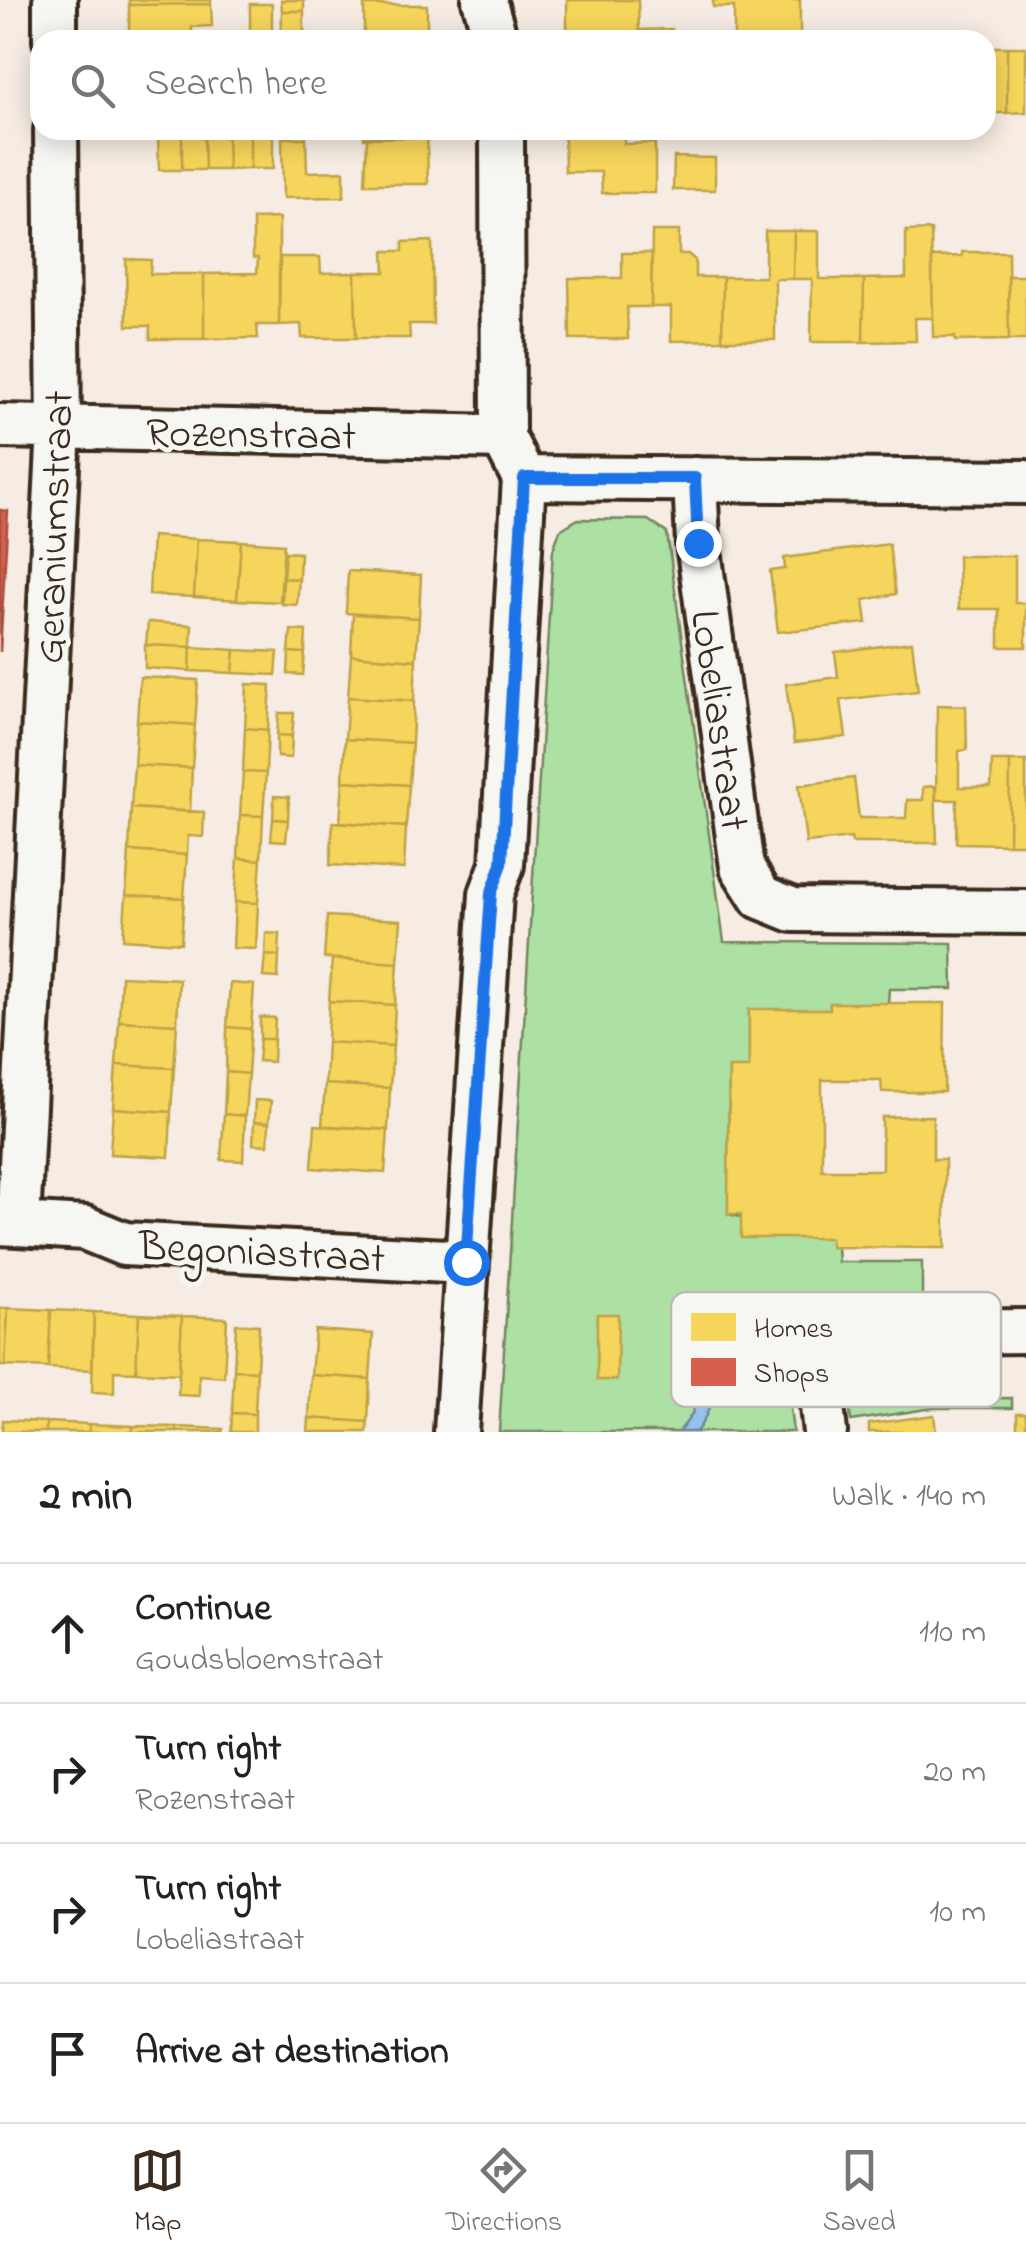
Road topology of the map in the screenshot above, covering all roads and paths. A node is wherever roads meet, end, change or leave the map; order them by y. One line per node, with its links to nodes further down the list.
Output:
1 (55, 0): 3 (street)
2 (484, 0): 4 (street)
3 (55, 30)
4 (493, 30)
5 (56, 140): 8 (street, Geraniumstraat)
6 (502, 140): 9 (street)
7 (0, 426): 8 (street, Rozenstraat)
8 (59, 428): 9 (street, Rozenstraat); 13 (street, Geraniumstraat)
9 (503, 437): 10 (street)
10 (524, 478): 11 (street); 16 (street)
11 (695, 478): 12 (street); 14 (street, Lobeliastraat)
12 (1026, 482)
13 (20, 826): 15 (street, Geraniumstraat)
14 (1026, 912)
15 (9, 1223): 16 (street, Begoniastraat)
16 (466, 1262): 20 (street)
17 (1001, 1331): 18 (street)
18 (1026, 1331)
19 (822, 1407): 21 (street)
20 (456, 1432)
21 (825, 1432)

